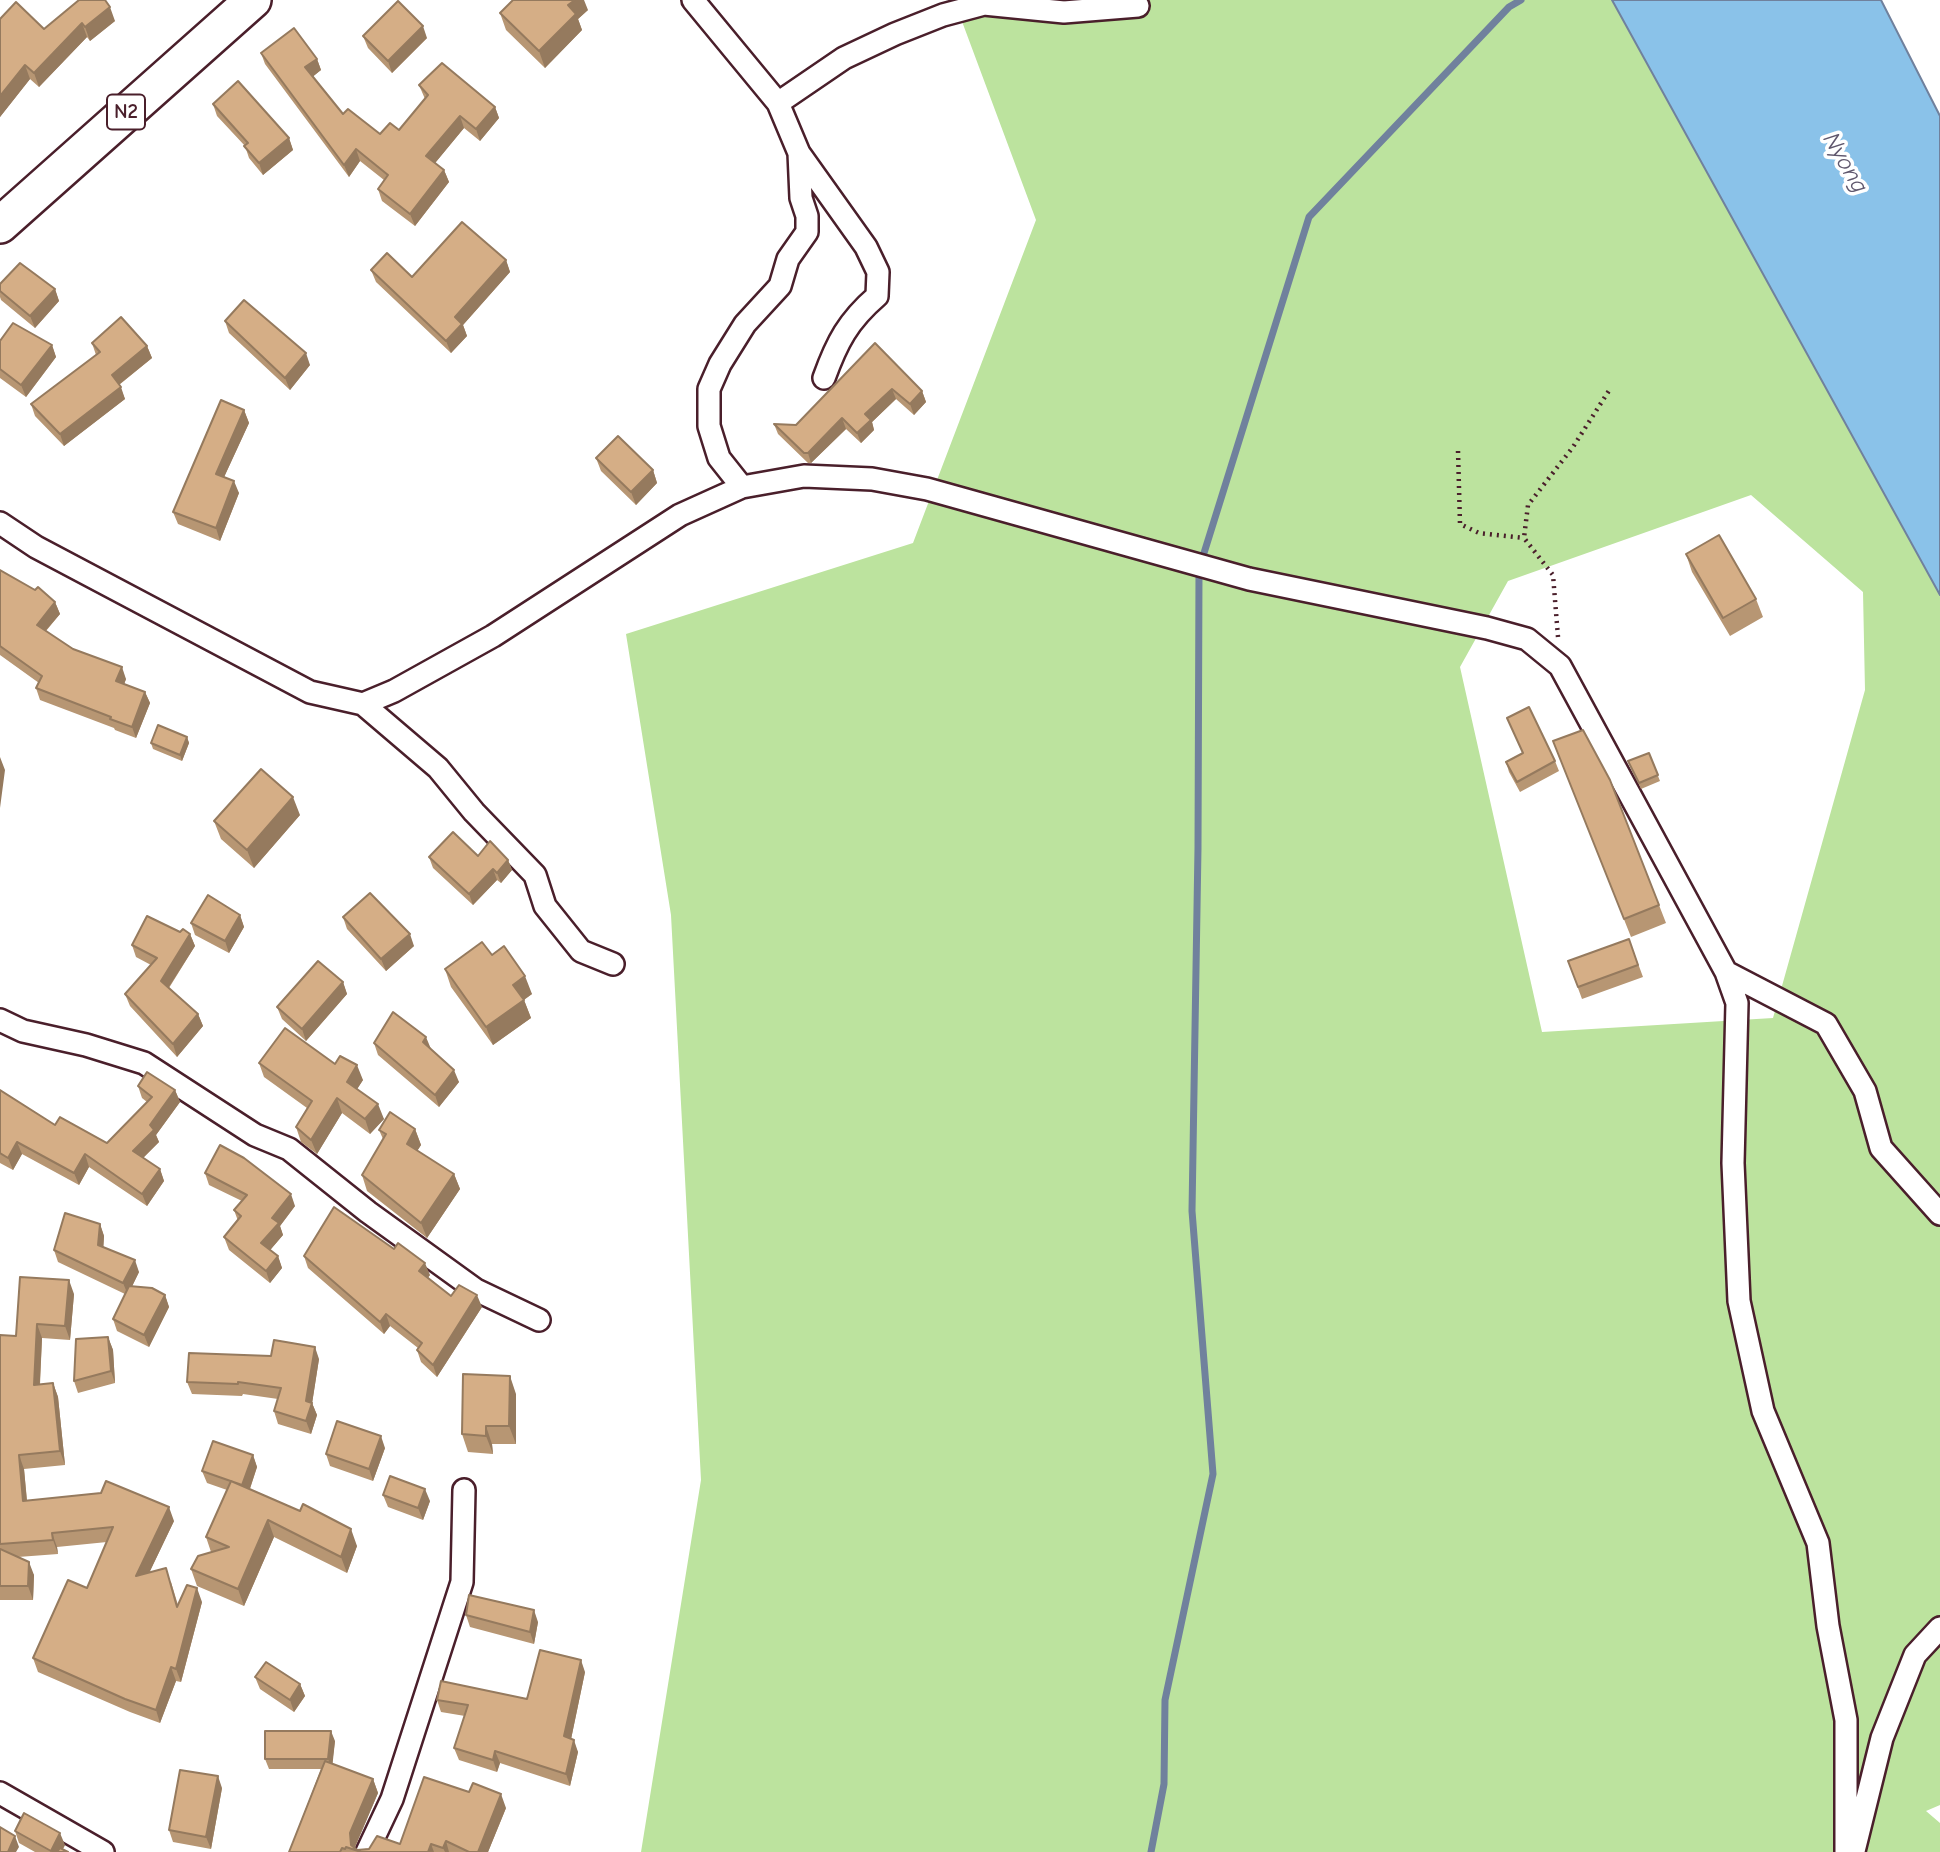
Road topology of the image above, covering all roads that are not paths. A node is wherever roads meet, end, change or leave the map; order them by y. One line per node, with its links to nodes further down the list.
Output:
1 (253, 0): 6 (highway, N2)
2 (693, 0): 4 (street)
3 (1138, 6): 4 (street)
4 (778, 103): 5 (street)
5 (799, 153): 7 (street); 8 (street)
6 (0, 225)
7 (824, 378)
8 (742, 487): 10 (street); 12 (street)
9 (0, 523): 10 (street)
10 (363, 704): 11 (street)
11 (613, 964)
12 (1726, 972): 14 (street); 21 (street)
13 (0, 1020): 15 (street)
14 (1940, 1214)
15 (539, 1320)
16 (464, 1490): 20 (street)
17 (1940, 1628): 22 (street)
18 (0, 1793): 19 (street)
19 (103, 1852)
20 (367, 1852)
21 (1846, 1852)
22 (1854, 1852)

